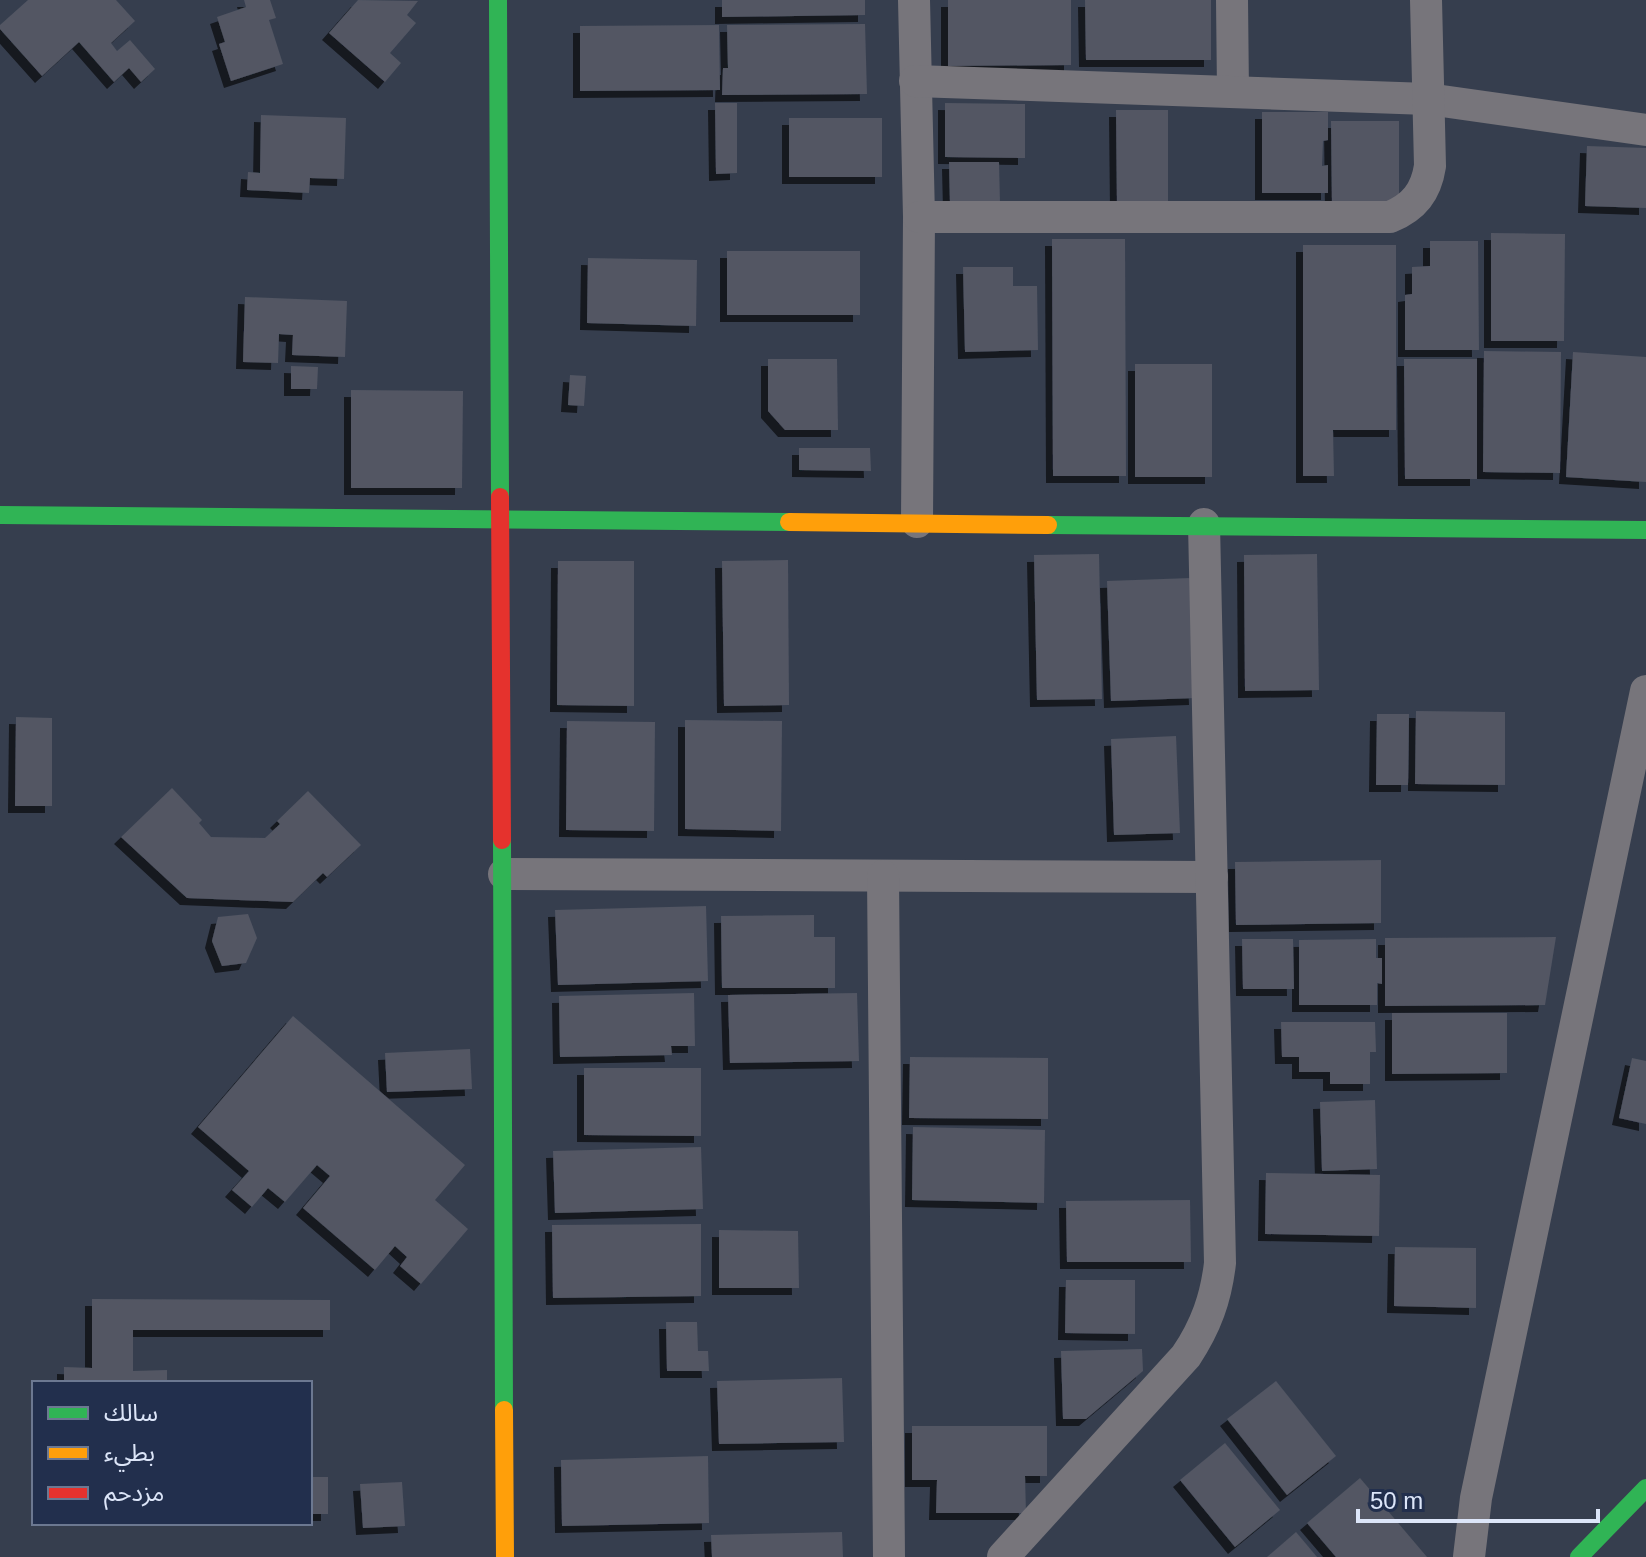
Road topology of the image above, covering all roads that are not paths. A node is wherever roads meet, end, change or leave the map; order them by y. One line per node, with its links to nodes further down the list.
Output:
1 (498, 0): 11 (street)
2 (914, 0): 5 (street)
3 (1232, 0): 6 (street)
4 (1426, 0): 7 (street)
5 (915, 81): 6 (street); 9 (street)
6 (1233, 92): 7 (street)
7 (1428, 99): 8 (street); 9 (street)
8 (1646, 130)
9 (919, 217): 12 (street)
10 (0, 515): 11 (street)
11 (503, 519): 12 (street); 16 (street)
12 (917, 522): 13 (street)
13 (1204, 524): 14 (street); 18 (street)
14 (1646, 530)
15 (1646, 691): 23 (street)
16 (504, 874): 17 (street); 20 (street)
17 (883, 876): 18 (street); 21 (street)
18 (1212, 877): 22 (street)
19 (1646, 1488): 24 (street)
20 (505, 1557)
21 (889, 1557)
22 (1003, 1557)
23 (1469, 1557)
24 (1579, 1557)

